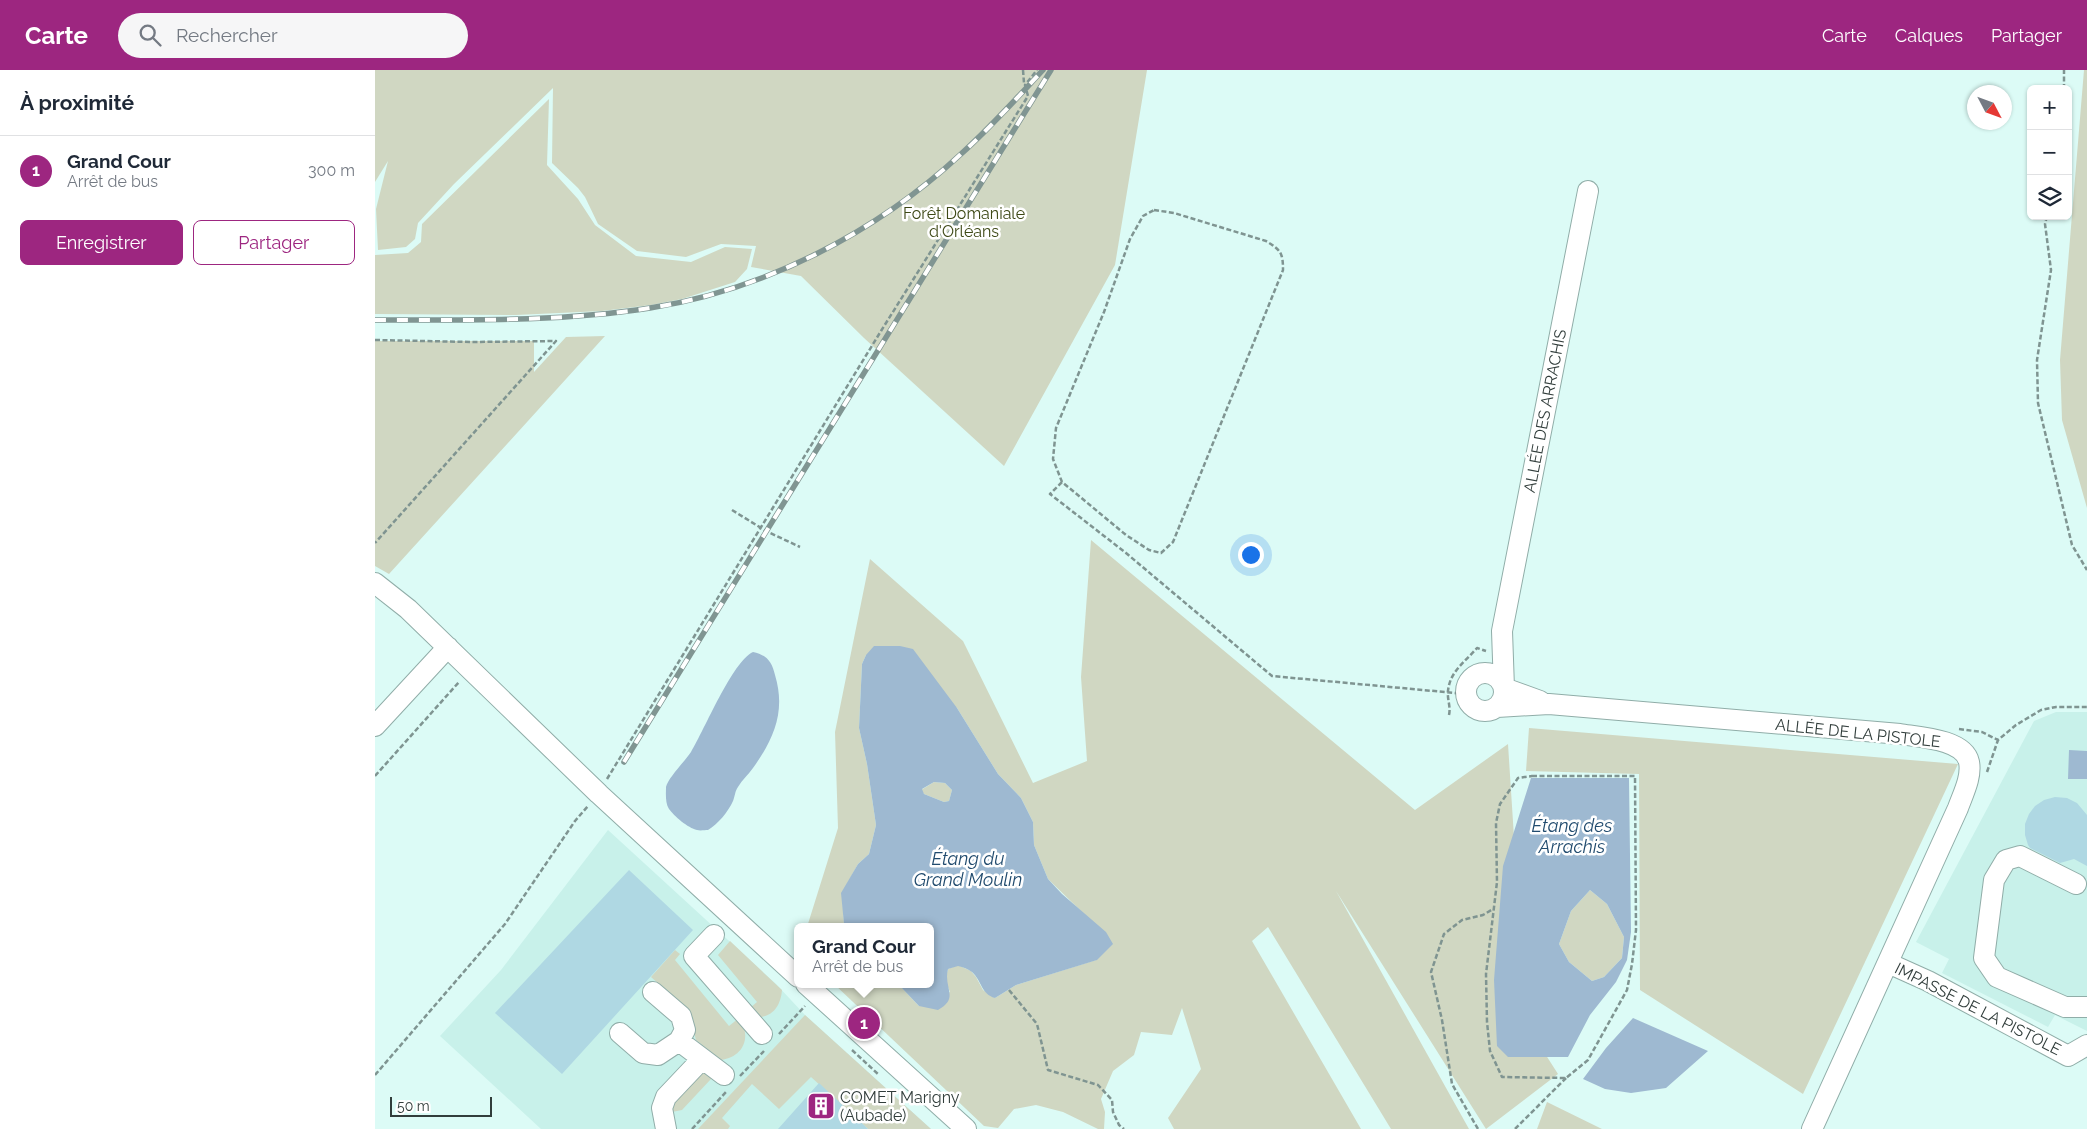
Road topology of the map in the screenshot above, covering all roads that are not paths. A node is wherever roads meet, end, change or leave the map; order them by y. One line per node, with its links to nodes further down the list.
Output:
1 (1588, 191): 3 (street, ALLÉE DES ARRACHIS)
2 (375, 583): 4 (street)
3 (1502, 631): 5 (street); 6 (street)
4 (448, 647): 9 (street); 13 (street)
5 (1469, 686): 6 (street); 8 (street)
6 (1504, 688): 7 (street); 8 (street)
7 (1549, 704): 8 (street); 12 (street, ALLÉE DE LA PISTOLE)
8 (1497, 707)
9 (375, 726)
10 (2075, 884): 16 (street)
11 (714, 935): 18 (street)
12 (1888, 963): 20 (street, IMPASSE DE LA PISTOLE); 25 (street, ALLÉE DE LA PISTOLE)
13 (794, 973)
14 (810, 988): 24 (street)
15 (653, 992): 19 (street)
16 (2087, 1007)
17 (620, 1033): 19 (street)
18 (769, 1040)
19 (679, 1041): 21 (street)
20 (2087, 1045)
21 (703, 1059): 22 (street); 23 (street)
22 (731, 1080)
23 (666, 1129)
24 (966, 1129)
25 (1812, 1129)

